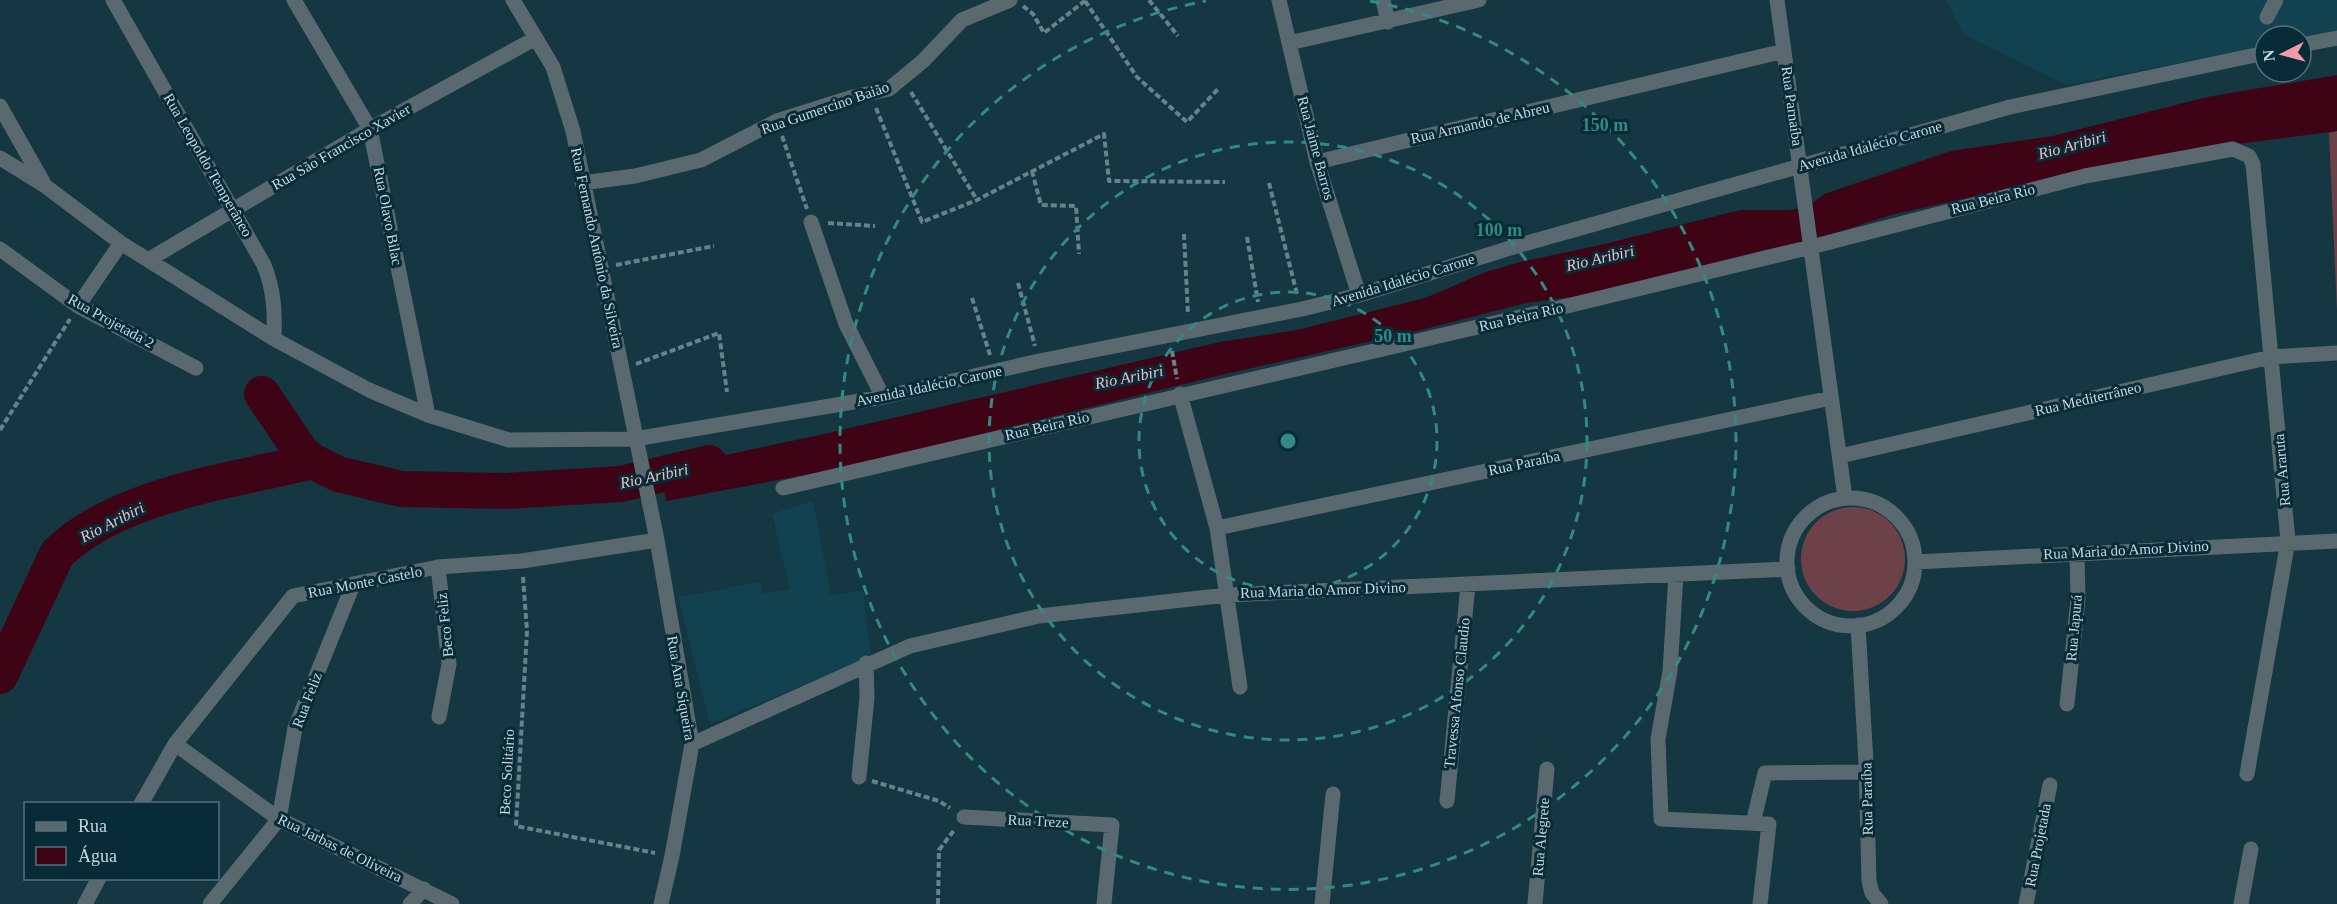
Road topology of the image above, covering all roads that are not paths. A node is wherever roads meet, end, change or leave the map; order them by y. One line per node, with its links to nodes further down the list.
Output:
1 (113, 0): 26 (street, Rua Leopoldo Temperâneo)
2 (294, 0): 19 (street, Rua Olavo Bilac)
3 (513, 0): 13 (street, Rua Fernando Antônio da Silveira)
4 (1010, 0): 24 (street, Rua Gumercino Baião)
5 (1279, 0): 14 (street, Rua Jaime Barros)
6 (1383, 0): 11 (street)
7 (1479, 0): 11 (street)
8 (1777, 0): 16 (street, Rua Parnaíba)
9 (2277, 0): 10 (street)
10 (2268, 16)
11 (1388, 22): 14 (street)
12 (2337, 38): 15 (street)
13 (537, 39): 19 (street, Rua São Francisco Xavier); 24 (street, Rua Fernando Antônio da Silveira)
14 (1289, 43): 21 (street, Rua Jaime Barros)
15 (2313, 43)
16 (1784, 51): 21 (street, Rua Armando de Abreu); 23 (street, Rua Parnaíba)
17 (2253, 56): 23 (street, Avenida Idalécio Carone)
18 (0, 106): 25 (street)
19 (370, 129): 26 (street, Rua São Francisco Xavier); 41 (street, Rua Olavo Bilac)
20 (0, 158): 25 (street, Avenida Idalécio Carone)
21 (1317, 162): 32 (street, Rua Jaime Barros)
22 (2253, 164): 29 (street, Rua Beira Rio); 36 (street, Rua Araruta)
23 (1801, 165): 29 (street, Rua Parnaíba); 32 (street, Avenida Idalécio Carone)
24 (582, 183): 42 (street, Rua Fernando Antônio da Silveira)
25 (45, 185): 28 (street, Avenida Idalécio Carone)
26 (234, 210): 31 (street, Rua São Francisco Xavier); 34 (street, Rua Leopoldo Temperâneo)
27 (811, 222): 39 (street)
28 (121, 243): 31 (street, Avenida Idalécio Carone); 33 (street)
29 (1811, 244): 38 (street, Rua Beira Rio); 40 (street)
30 (0, 249): 33 (street, Rua Projetada 2)
31 (148, 260): 34 (street, Avenida Idalécio Carone)
32 (1359, 295): 39 (street, Avenida Idalécio Carone)
33 (78, 306): 37 (street, Rua Projetada 2)
34 (274, 339): 41 (street, Avenida Idalécio Carone)
35 (2337, 353): 36 (street, Rua Mediterrâneo)
36 (2271, 357): 43 (street, Rua Mediterrâneo); 49 (street, Rua Araruta)
37 (196, 368)
38 (1179, 391): 44 (street, Rua Beira Rio); 47 (street)
39 (883, 398): 42 (street, Avenida Idalécio Carone)
40 (1832, 398): 43 (street); 47 (street, Rua Paraíba)
41 (428, 415): 42 (street, Avenida Idalécio Carone)
42 (635, 439): 46 (street, Rua Fernando Antônio da Silveira)
43 (1840, 456): 45 (street)
44 (783, 488)
45 (1845, 498): 52 (street); 54 (street)
46 (650, 506): 48 (street, Rua Ana Siqueira)
47 (1217, 528): 58 (street)
48 (657, 540): 53 (street, Rua Monte Castelo); 65 (street, Rua Ana Siqueira)
49 (2288, 541): 50 (street, Rua Maria do Amor Divino); 51 (street, Rua Maria do Amor Divino); 68 (street, Rua Araruta)
50 (2337, 541)
51 (2077, 553): 52 (street, Rua Maria do Amor Divino); 62 (street, Rua Japurá)
52 (1915, 562): 59 (street)
53 (438, 567): 56 (street, Rua Monte Castelo); 63 (street, Beco Feliz)
54 (1788, 569): 55 (street, Rua Maria do Amor Divino); 59 (street)
55 (1676, 575): 57 (street, Rua Maria do Amor Divino); 76 (street)
56 (353, 585): 64 (street, Rua Monte Castelo); 75 (street, Rua Feliz)
57 (1468, 585): 58 (street, Rua Maria do Amor Divino); 72 (street, Travessa Afonso Claudio)
58 (1227, 595): 60 (street, Rua Maria do Amor Divino); 61 (street)
59 (1858, 625): 67 (street, Rua Paraíba)
60 (866, 663): 65 (street, Rua Maria do Amor Divino); 69 (street)
61 (1240, 687)
62 (2067, 704)
63 (439, 717)
64 (174, 744): 73 (street, Rua Monte Castelo); 75 (street, Rua Jarbas de Oliveira)
65 (692, 744): 85 (street, Rua Ana Siqueira)
66 (1547, 769): 88 (street, Rua Alegrete)
67 (1866, 772): 76 (street); 80 (street, Rua Paraíba)
68 (2247, 774)
69 (859, 777)
70 (2050, 785): 90 (street, Rua Projetada)
71 (1333, 794): 87 (street)
72 (1447, 801)
73 (142, 802)
74 (964, 817): 86 (street, Rua Treze)
75 (279, 819): 79 (street, Rua Jarbas de Oliveira); 82 (street)
76 (1753, 823): 89 (street)
77 (2251, 849): 91 (street)
78 (98, 880): 81 (street)
79 (424, 889): 83 (street); 84 (street, Rua Jarbas de Oliveira)
80 (1878, 902)
81 (85, 904)
82 (210, 904)
83 (410, 904)
84 (452, 904)
85 (661, 904)
86 (1104, 904)
87 (1322, 904)
88 (1535, 904)
89 (1760, 904)
90 (2026, 904)
91 (2241, 904)

